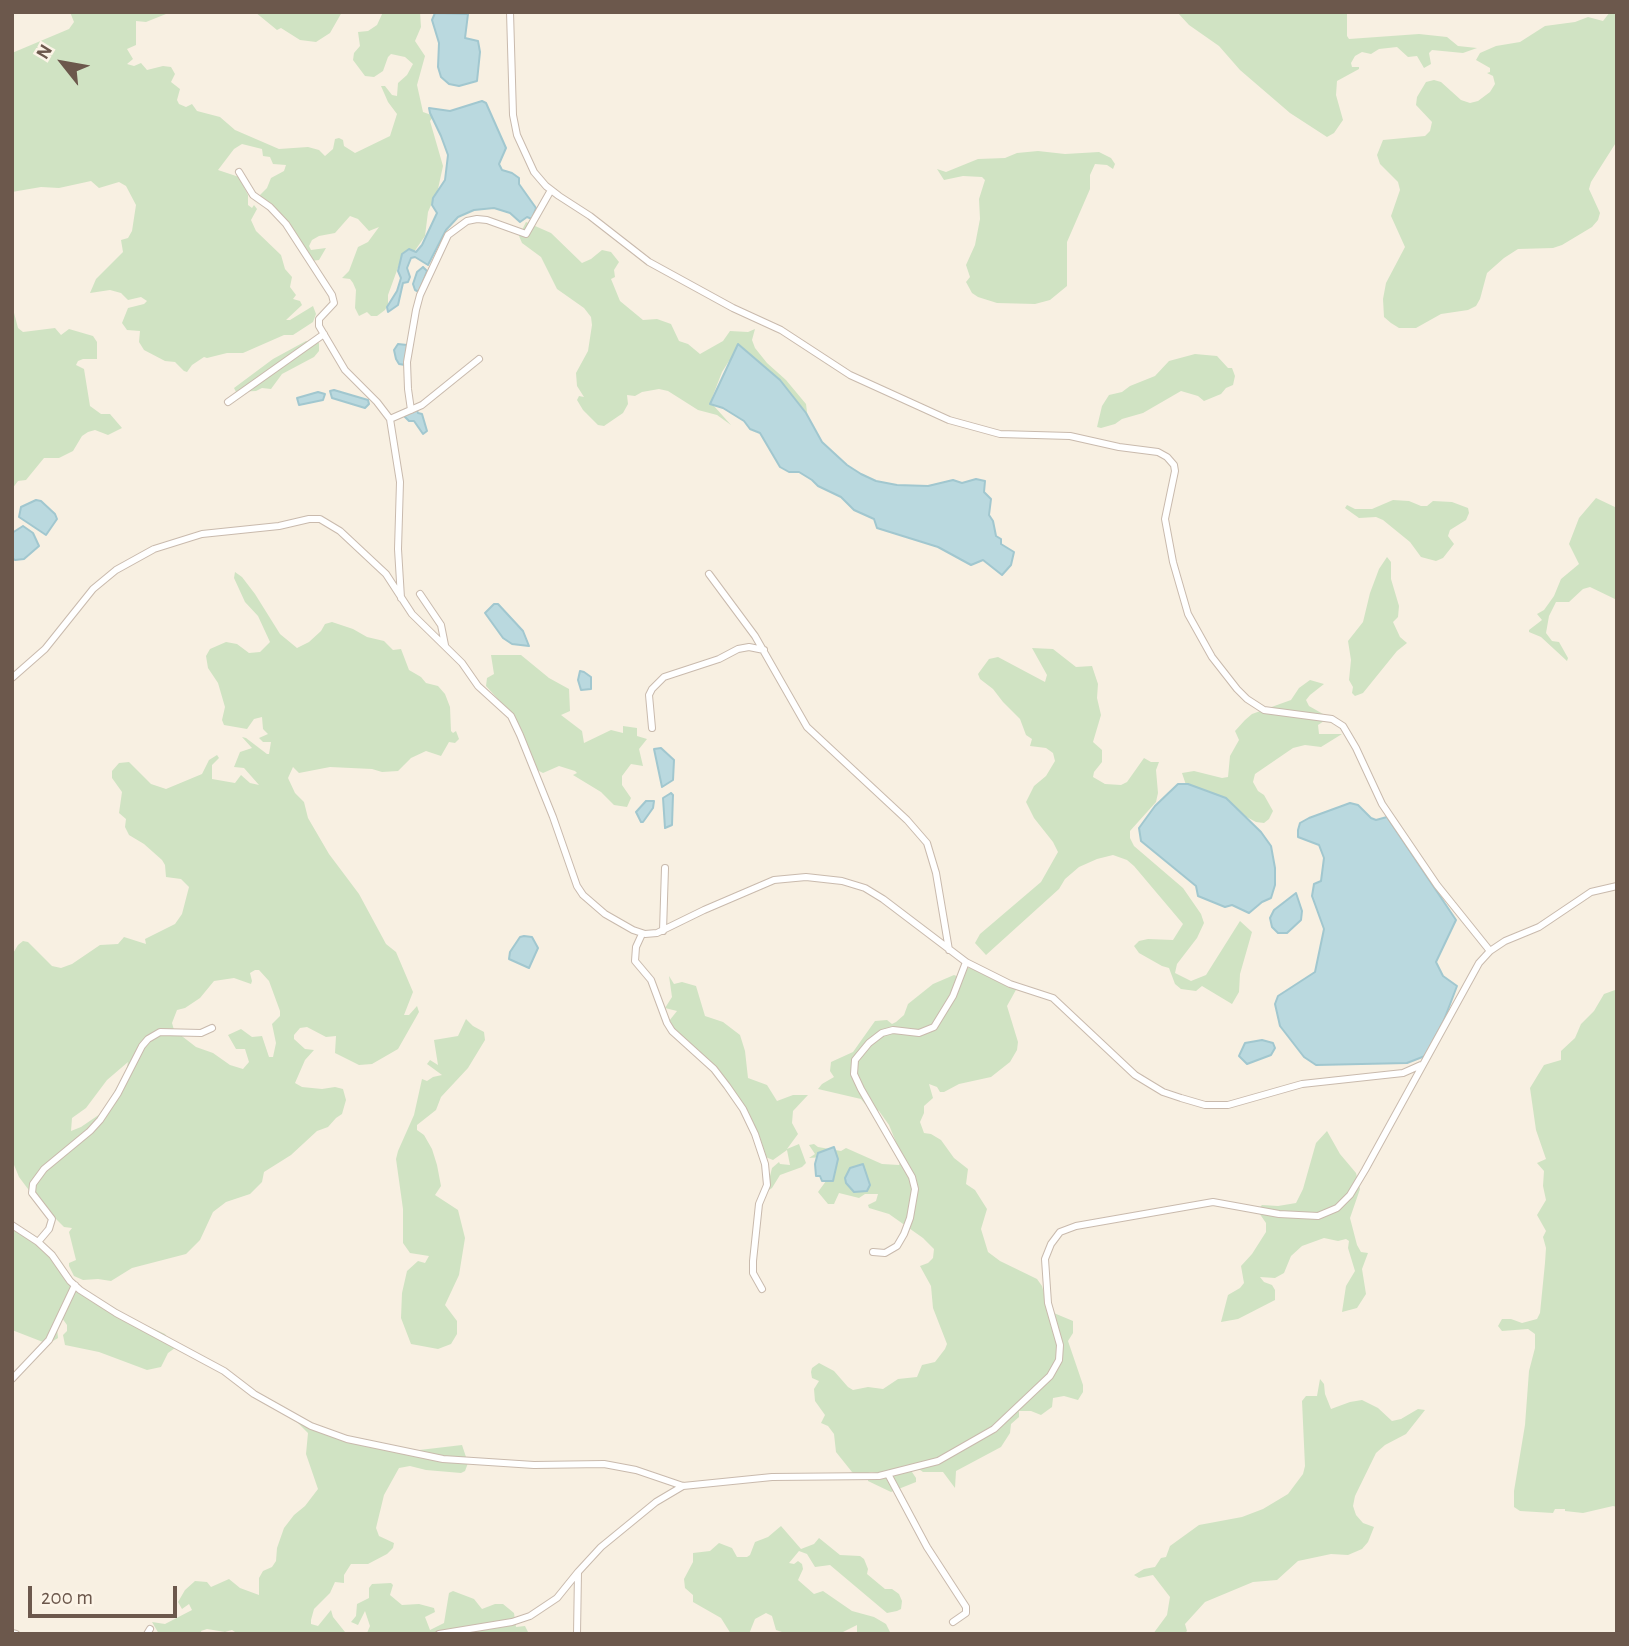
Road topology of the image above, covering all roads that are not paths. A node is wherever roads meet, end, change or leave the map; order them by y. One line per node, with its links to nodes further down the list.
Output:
1 (510, 12): 3 (street)
2 (239, 172): 4 (street)
3 (551, 190): 7 (street); 21 (street)
4 (324, 334): 6 (street); 8 (street)
5 (479, 359): 7 (street)
6 (228, 402)
7 (411, 410): 8 (street)
8 (390, 419): 11 (street)
9 (709, 574): 13 (street)
10 (420, 594): 12 (street)
11 (401, 598): 12 (street); 14 (street)
12 (445, 645): 19 (street)
13 (764, 650): 15 (street); 20 (street)
14 (12, 678)
15 (652, 728)
16 (665, 868): 18 (street)
17 (1617, 886): 21 (street)
18 (663, 930): 19 (street); 20 (street)
19 (642, 934): 29 (street)
20 (949, 950): 22 (street)
21 (1490, 951): 24 (street)
22 (966, 961): 24 (street); 27 (street)
23 (212, 1028): 26 (street)
24 (1423, 1064): 31 (street)
25 (12, 1225): 26 (street)
26 (38, 1241): 28 (street)
27 (873, 1252)
28 (75, 1285): 30 (street); 32 (street)
29 (762, 1289)
30 (12, 1379)
31 (888, 1474): 32 (street); 34 (street)
32 (683, 1486): 33 (street)
33 (578, 1572): 35 (street); 36 (street)
34 (953, 1622)
35 (439, 1634)
36 (577, 1634)

